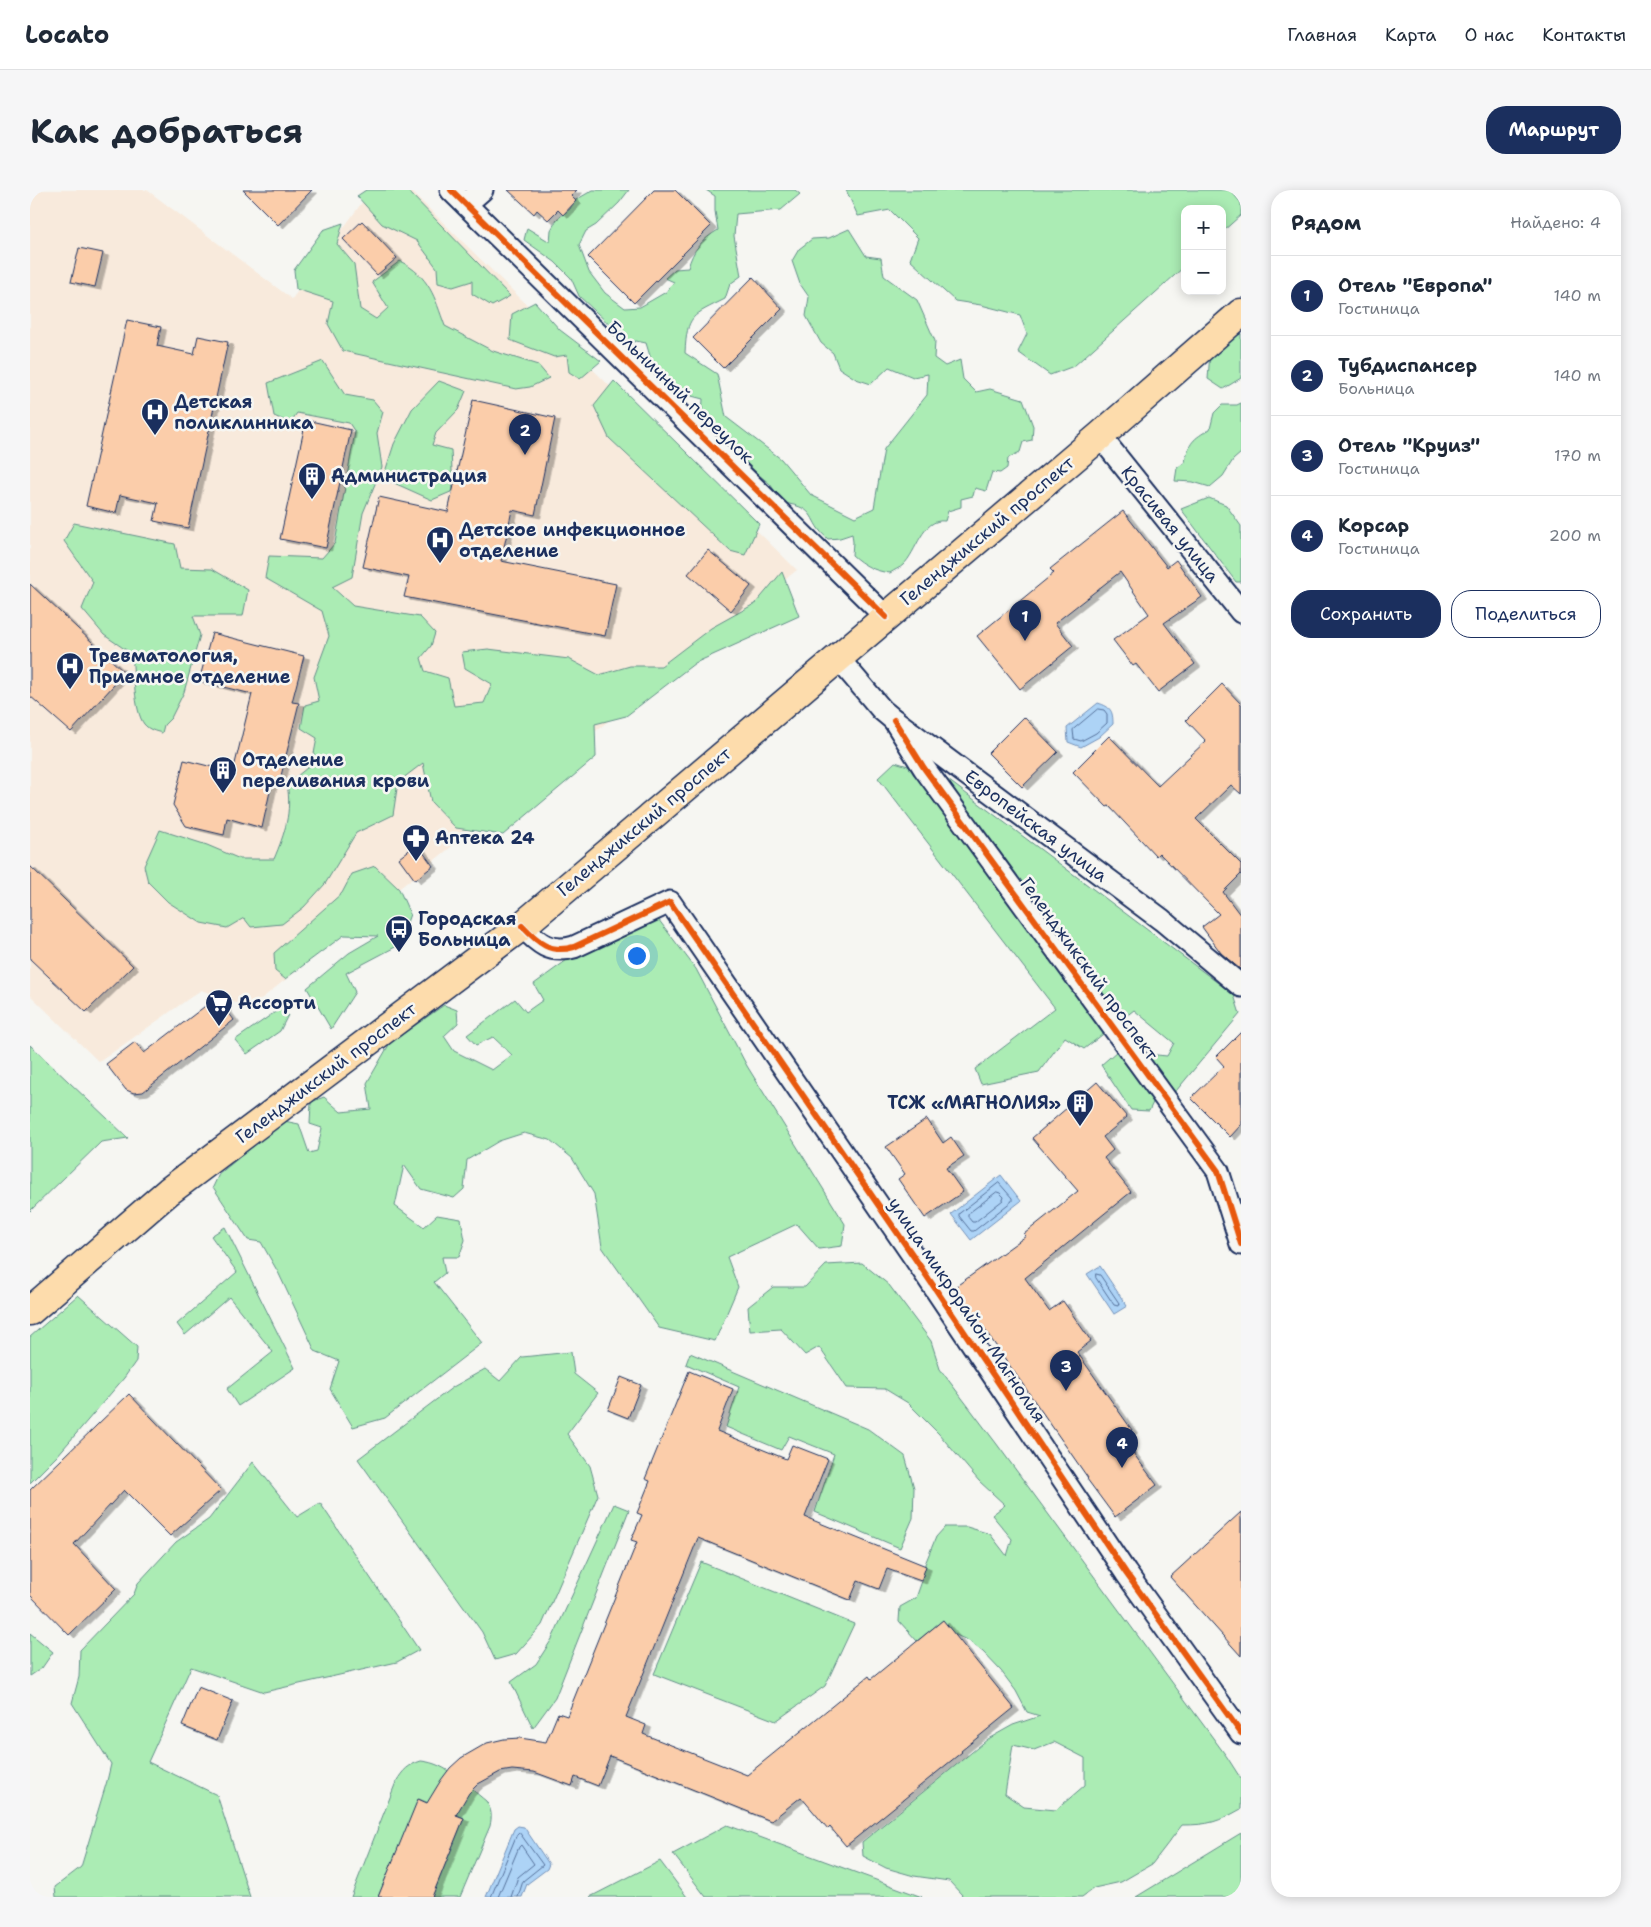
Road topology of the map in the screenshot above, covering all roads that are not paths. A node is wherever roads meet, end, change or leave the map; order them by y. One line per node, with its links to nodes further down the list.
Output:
1 (482, 190): 2 (street)
2 (459, 197): 6 (street, Больничный переулок)
3 (1241, 313): 4 (main road, Геленджикский проспект)
4 (1100, 436): 5 (street, Красивая улица); 6 (main road, Геленджикский проспект)
5 (1241, 612)
6 (886, 617): 7 (main road, Геленджикский проспект)
7 (838, 658): 8 (street, Европейская улица); 9 (main road, Геленджикский проспект)
8 (894, 720): 10 (street, Европейская улица); 11 (street, Геленджикский проспект)
9 (522, 926): 12 (main road, Геленджикский проспект); 13 (street, улица микрорайон Магнолия)
10 (1241, 986)
11 (1241, 1244)
12 (30, 1311)
13 (1241, 1733)

